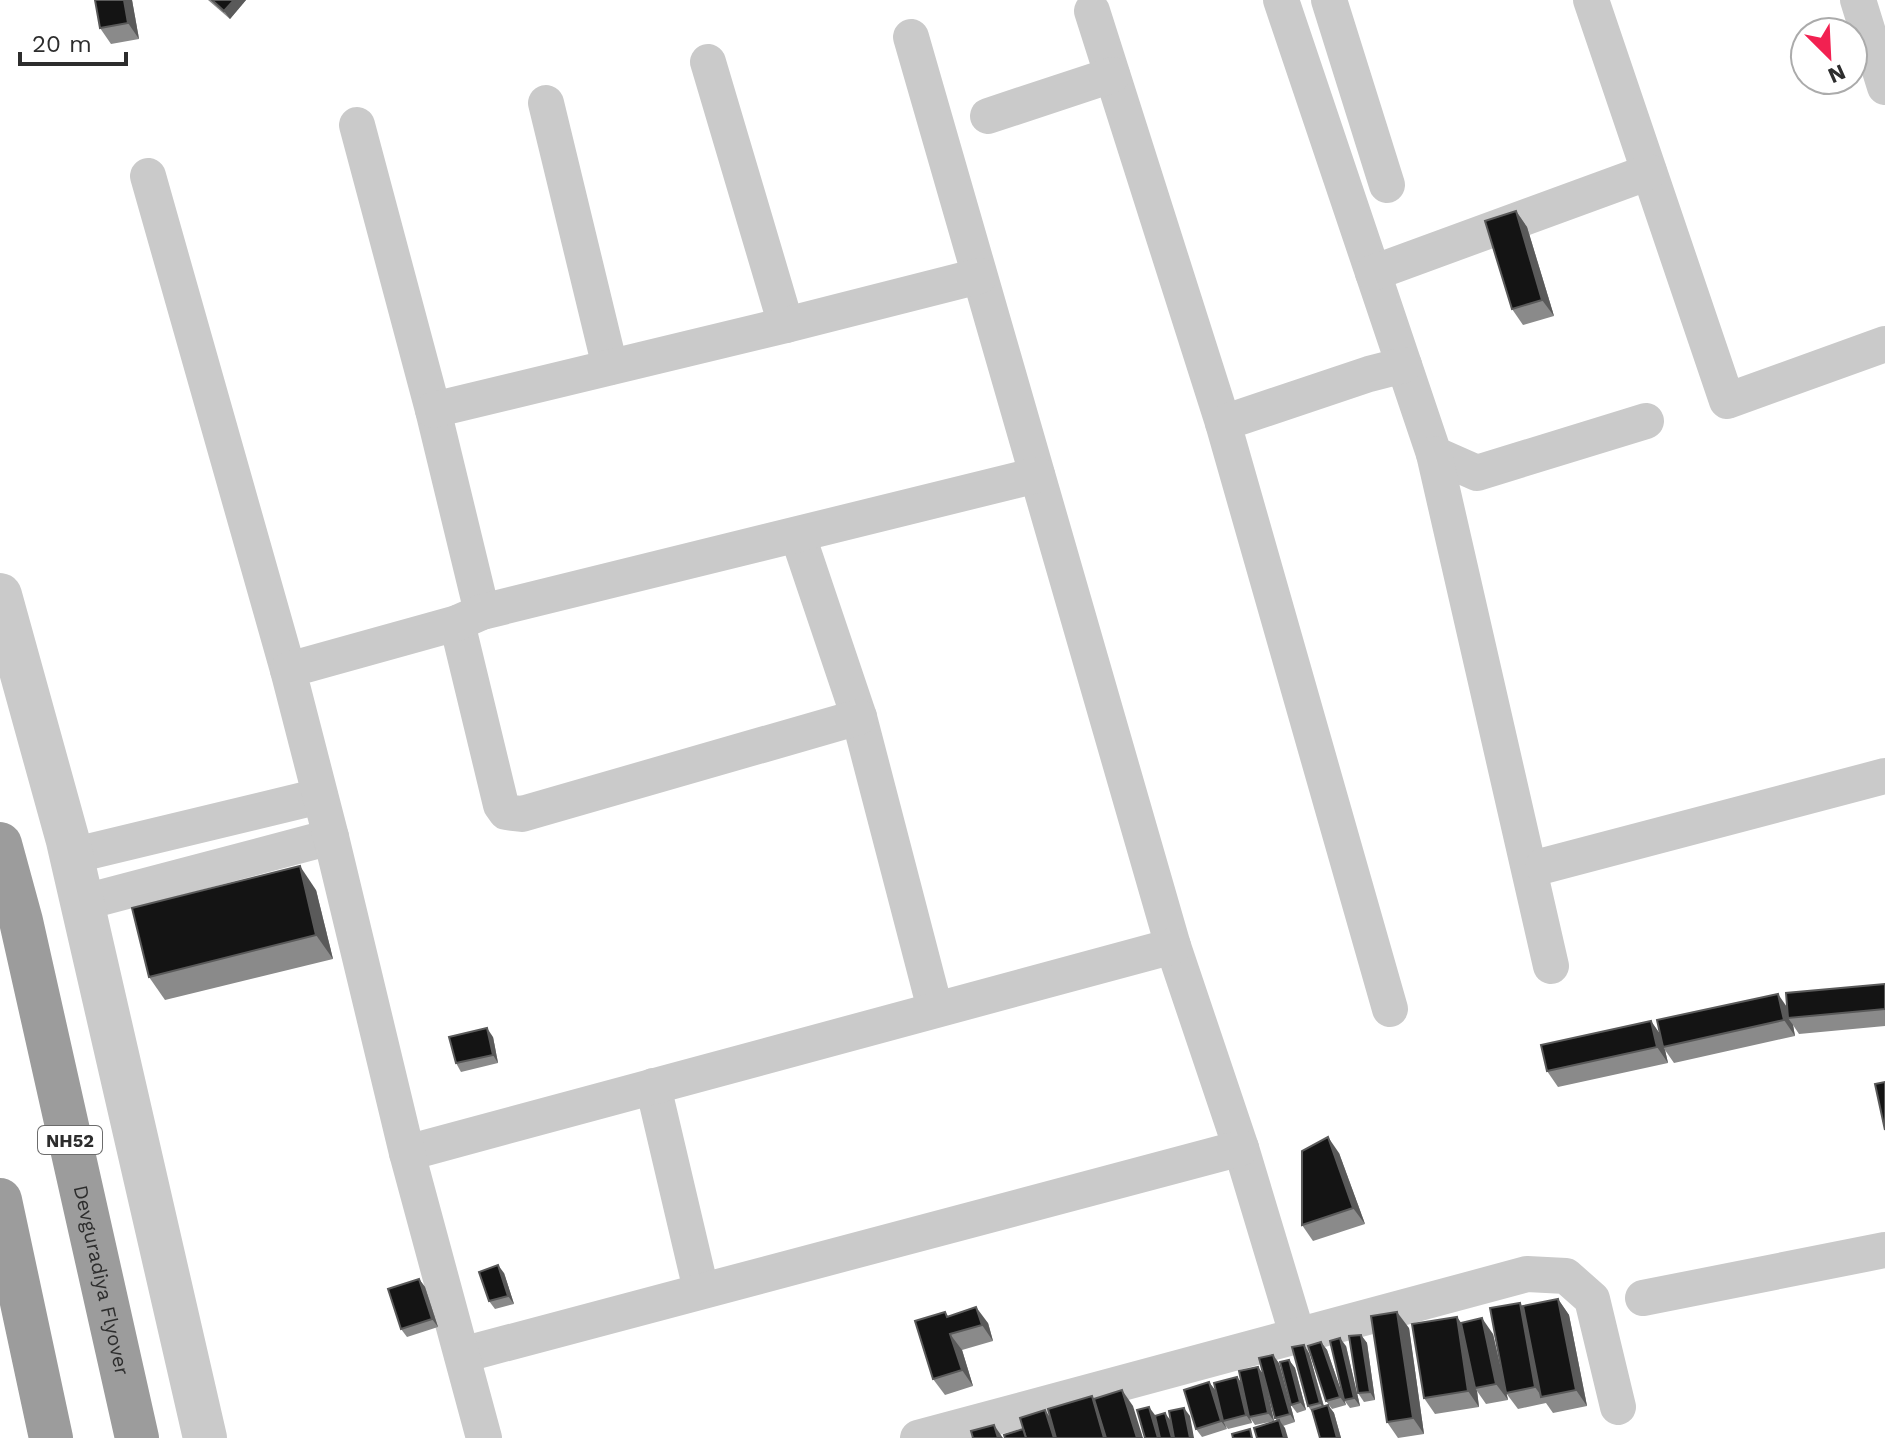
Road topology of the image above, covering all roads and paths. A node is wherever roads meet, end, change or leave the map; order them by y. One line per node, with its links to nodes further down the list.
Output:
1 (1281, 0): 16 (street)
2 (1329, 0): 15 (street)
3 (1591, 0): 13 (street)
4 (1858, 0): 9 (street)
5 (1092, 11): 8 (street)
6 (911, 37): 17 (street)
7 (708, 62): 18 (street)
8 (1112, 75): 11 (street); 24 (street)
9 (1885, 87)
10 (546, 103): 21 (street)
11 (988, 116)
12 (357, 125): 22 (street)
13 (1649, 172): 16 (street); 19 (street)
14 (148, 176): 30 (street)
15 (1387, 185)
16 (1373, 273): 20 (street)
17 (979, 276): 18 (street); 26 (street)
18 (786, 325): 21 (street)
19 (1885, 344)
20 (1404, 365): 24 (street); 25 (street)
21 (610, 367): 22 (street)
22 (433, 410): 29 (street)
23 (1646, 421): 25 (street)
24 (1223, 423): 42 (street)
25 (1434, 454): 40 (street)
26 (1037, 475): 27 (street); 39 (street)
27 (798, 536): 29 (street); 31 (street)
28 (0, 595): 36 (street)
29 (470, 618): 30 (street); 31 (street)
30 (288, 670): 33 (street)
31 (859, 717): 41 (street)
32 (1885, 776): 37 (street)
33 (320, 796): 34 (street); 36 (street)
34 (331, 837): 38 (street); 45 (street)
35 (0, 844): 54 (highway, Devguradiya Flyover / NH52)
36 (71, 856): 38 (street)
37 (1543, 866)
38 (81, 903): 55 (street)
39 (1173, 946): 41 (street); 44 (street)
40 (1551, 966)
41 (935, 1009): 43 (street)
42 (1390, 1009)
43 (653, 1086): 45 (street); 48 (street)
44 (1241, 1148): 48 (street); 50 (street)
45 (407, 1153): 51 (street)
46 (0, 1200): 53 (highway)
47 (1885, 1250): 49 (street)
48 (701, 1290): 51 (street)
49 (1643, 1298)
50 (1297, 1334): 52 (street); 57 (street)
51 (462, 1355): 56 (street)
52 (1618, 1407)
53 (51, 1438)
54 (137, 1438)
55 (205, 1438)
56 (484, 1438)
57 (918, 1438)

